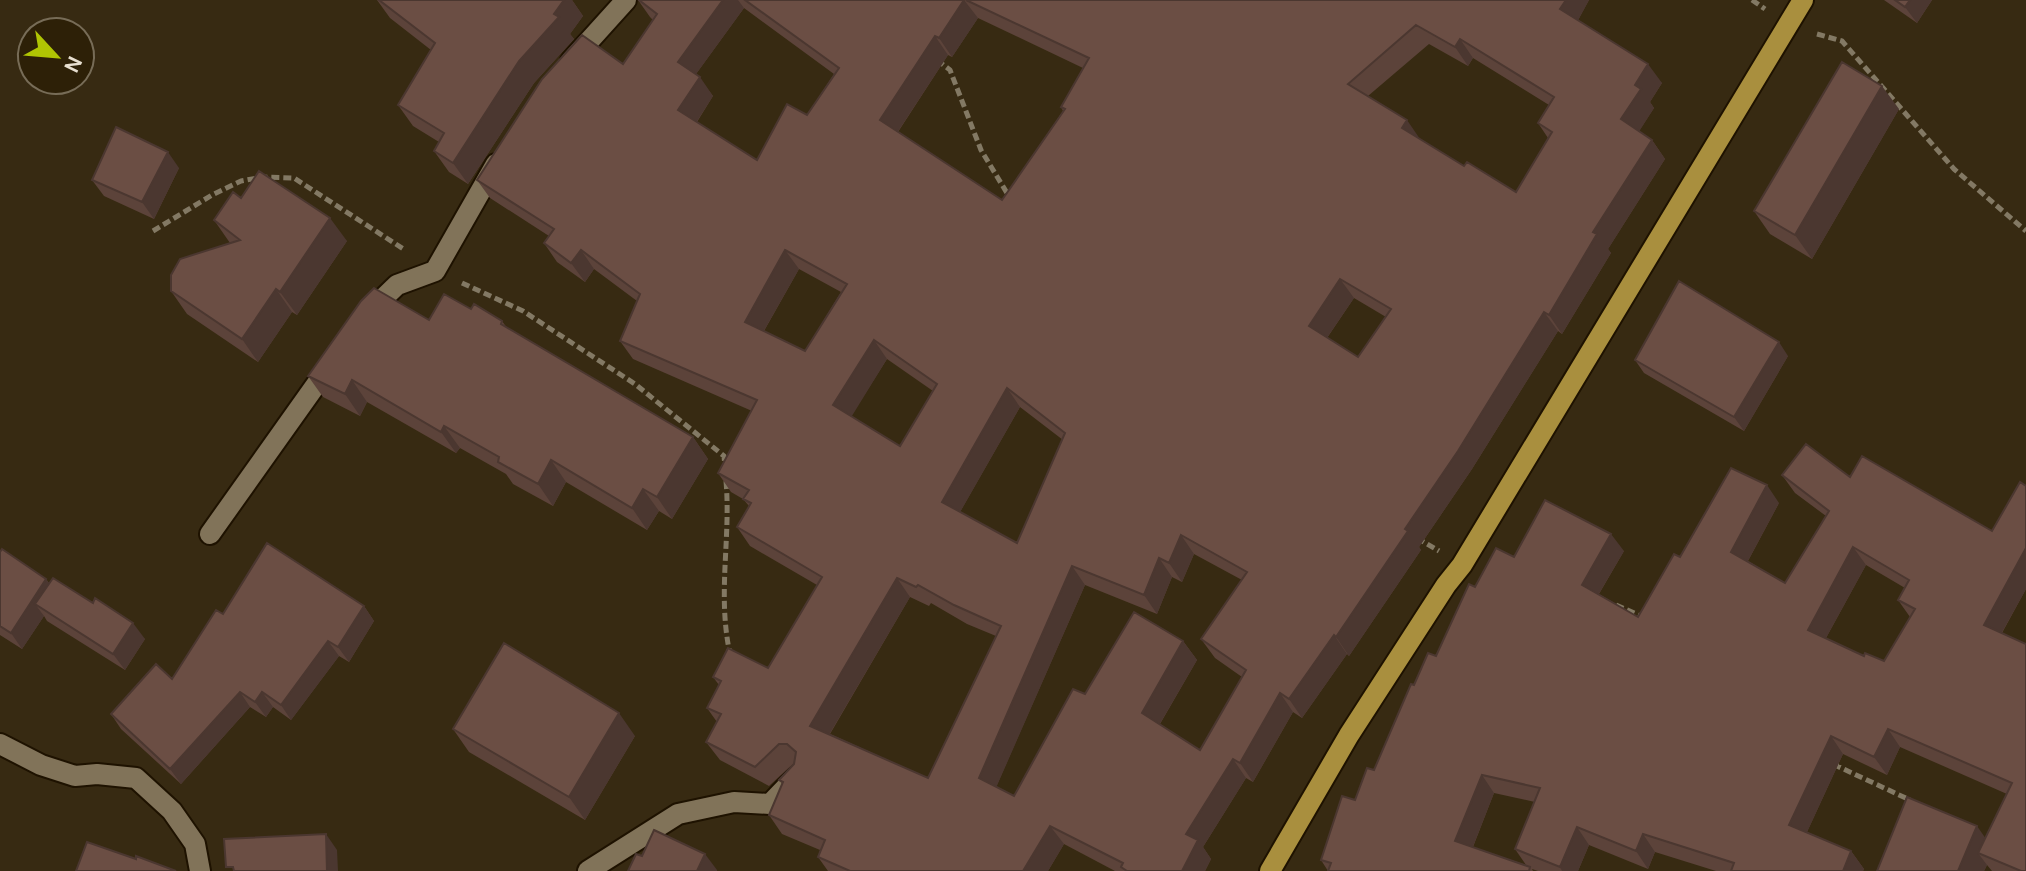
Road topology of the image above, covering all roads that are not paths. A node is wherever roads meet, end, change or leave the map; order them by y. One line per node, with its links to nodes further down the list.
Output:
1 (626, 0): 3 (street)
2 (1803, 0): 12 (main road)
3 (555, 79)
4 (505, 150): 5 (street)
5 (357, 327)
6 (339, 353): 7 (street)
7 (210, 534)
8 (0, 744): 10 (street)
9 (797, 775): 11 (street)
10 (200, 871)
11 (588, 871)
12 (1270, 871)

